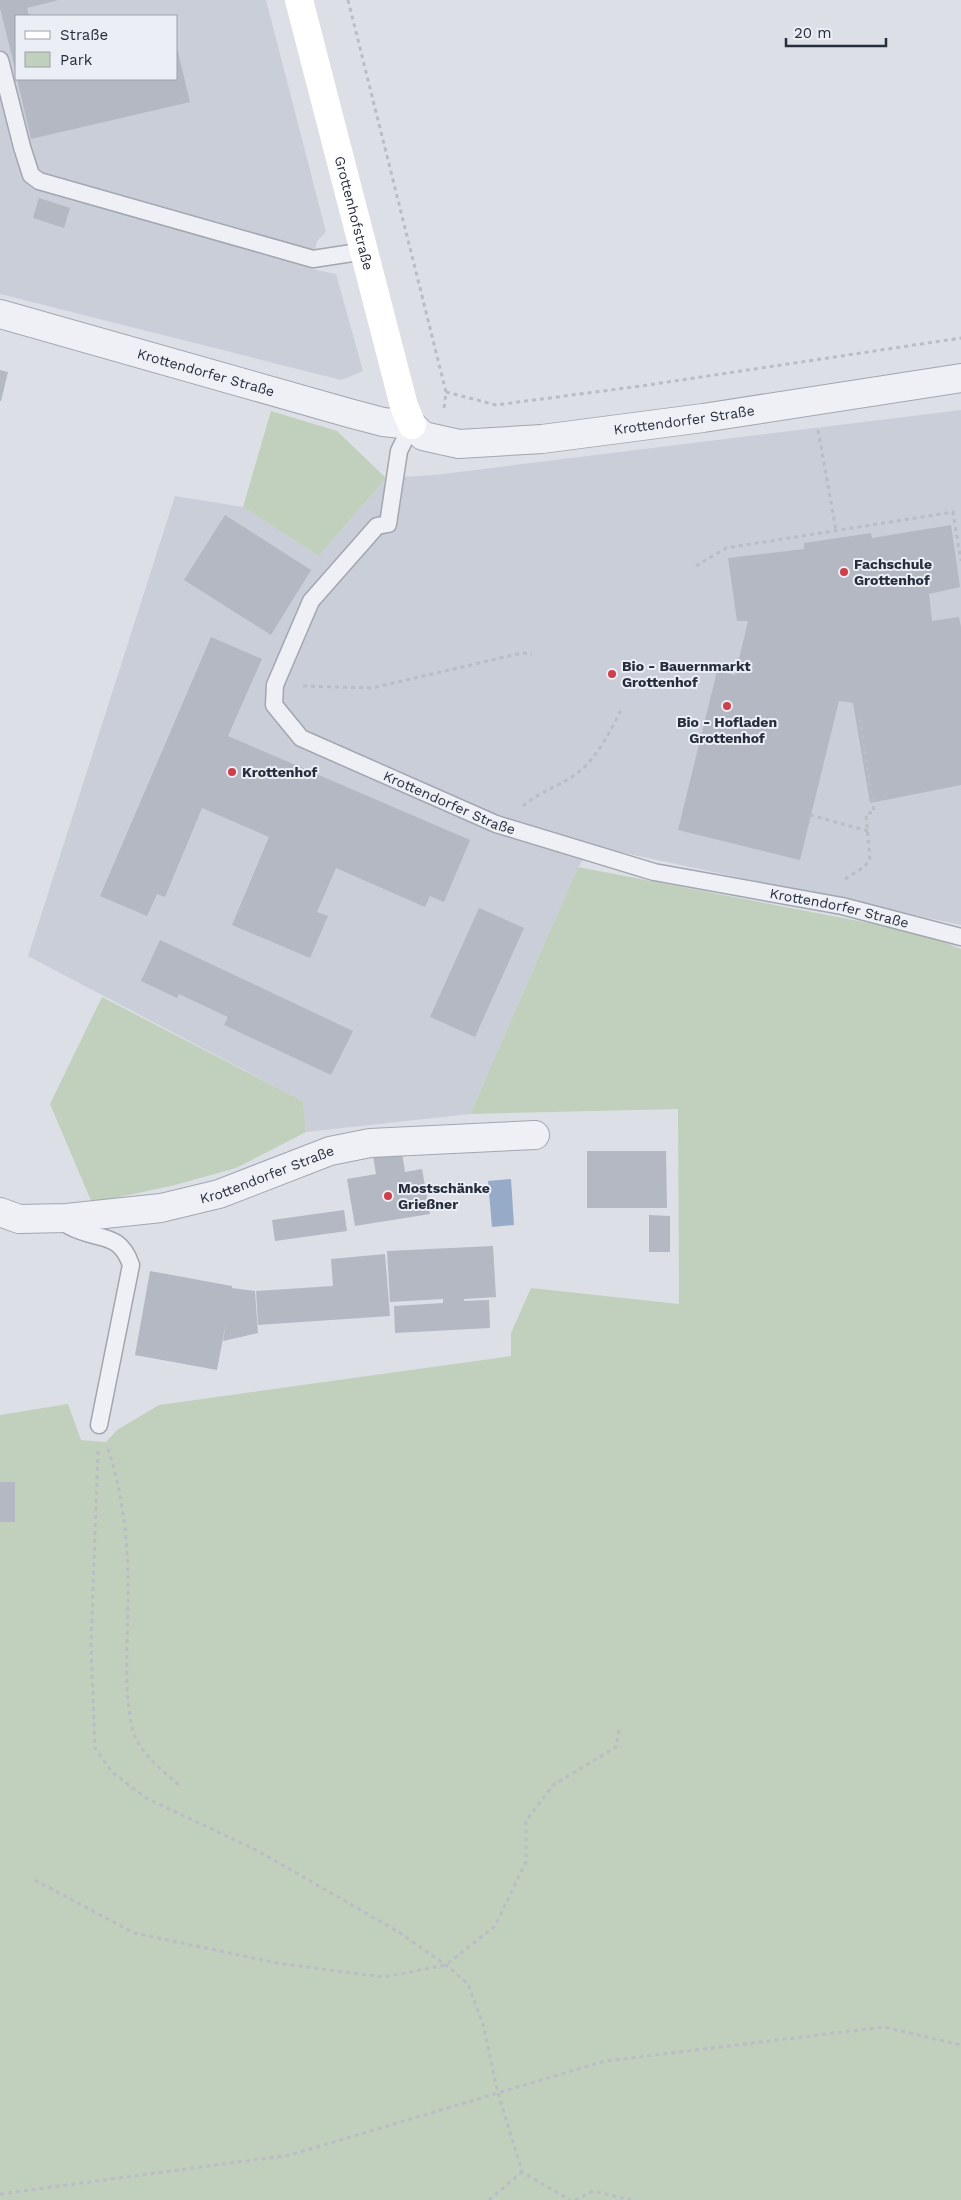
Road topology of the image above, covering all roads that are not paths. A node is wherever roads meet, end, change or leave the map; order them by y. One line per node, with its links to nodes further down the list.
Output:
1 (298, 0): 3 (street, Grottenhofstraße)
2 (0, 60): 3 (lane)
3 (365, 251): 6 (street, Grottenhofstraße)
4 (0, 314): 6 (street, Krottendorfer Straße)
5 (961, 378): 6 (street, Krottendorfer Straße)
6 (412, 425): 7 (lane, Krottendorfer Straße)
7 (961, 937)
8 (535, 1135): 10 (street, Krottendorfer Straße)
9 (0, 1212): 10 (street, Krottendorfer Straße)
10 (67, 1218): 11 (lane)
11 (99, 1425)

